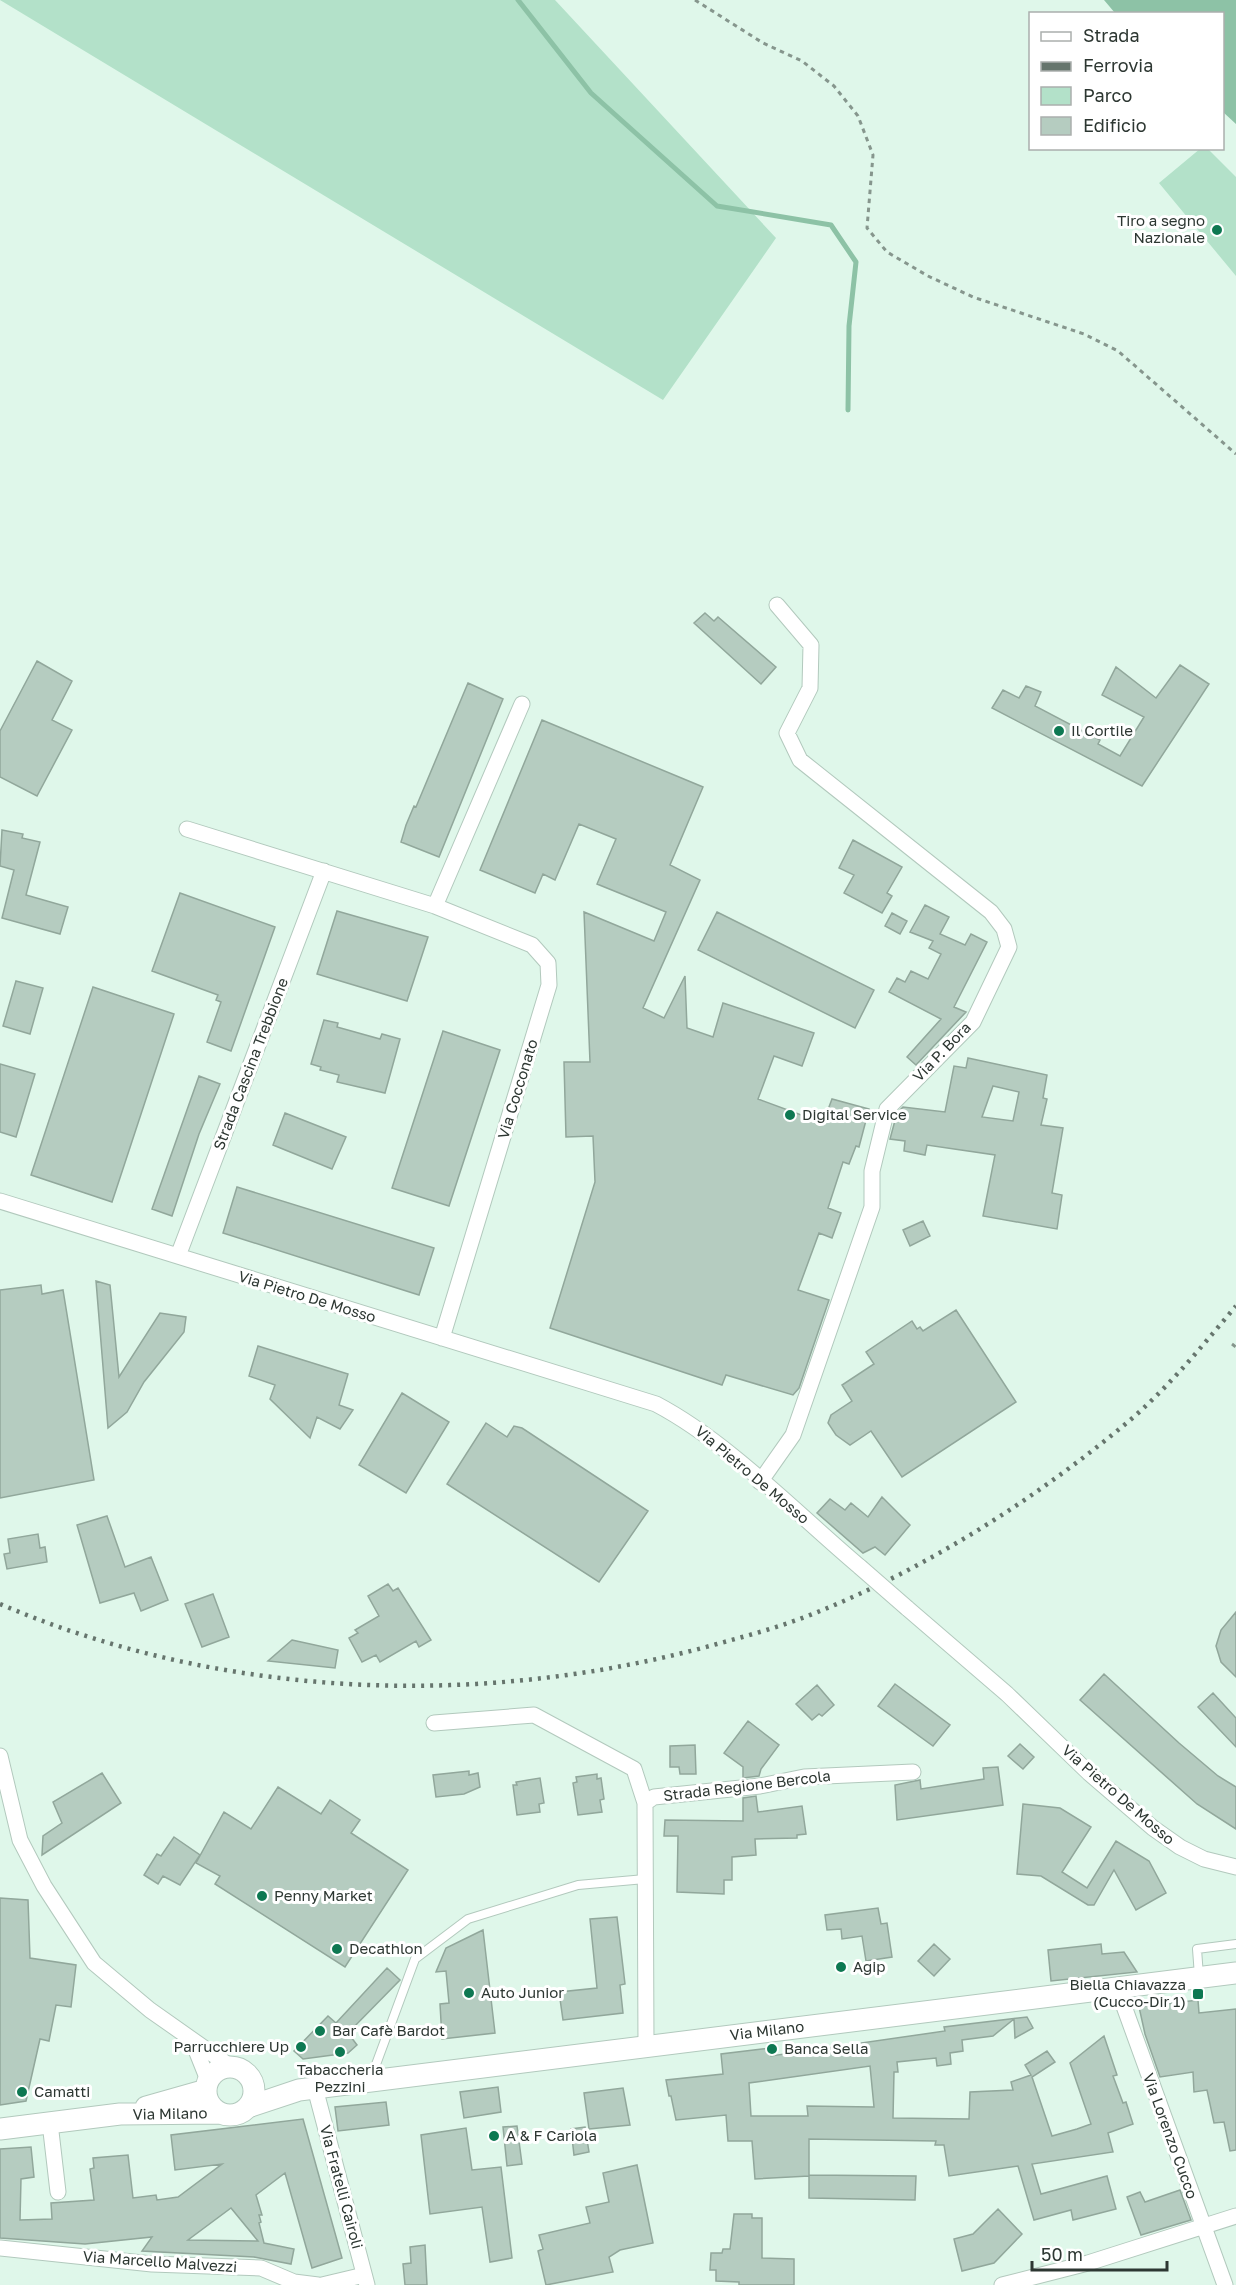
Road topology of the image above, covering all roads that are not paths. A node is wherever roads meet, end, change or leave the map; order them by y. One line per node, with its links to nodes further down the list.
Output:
1 (777, 605): 9 (street, Via P. Bora)
2 (522, 704): 5 (street)
3 (187, 829): 4 (street)
4 (324, 871): 5 (street); 7 (street, Strada Cascina Trebbione)
5 (435, 906): 8 (street, Via Cocconato)
6 (0, 1201): 7 (street, Via Pietro De Mosso)
7 (178, 1256): 8 (street, Via Pietro De Mosso)
8 (442, 1338): 9 (street, Via Pietro De Mosso)
9 (760, 1482): 14 (street, Via Pietro De Mosso, bridge)
10 (434, 1723): 13 (street)
11 (0, 1756): 20 (street)
12 (913, 1772): 13 (street, Strada Regione Bercola)
13 (645, 1803): 15 (street, Strada Regione Bercola)
14 (1236, 1868)
15 (645, 1879): 21 (street, Strada Regione Bercola); 24 (lane)
16 (1236, 1944): 18 (lane)
17 (1236, 1973): 18 (main road, Via Milano)
18 (1199, 1978): 19 (main road, Via Milano)
19 (1117, 1987): 21 (main road, Via Milano); 34 (street, Via Lorenzo Cucco)
20 (192, 2040): 22 (street); 25 (street)
21 (646, 2046): 24 (main road, Via Milano)
22 (231, 2067): 23 (main road); 25 (main road)
23 (252, 2080): 26 (main road, Via Milano); 27 (main road)
24 (370, 2081): 26 (main road, Via Milano)
25 (207, 2085): 28 (main road); 29 (main road, Via Milano)
26 (307, 2089): 27 (main road, Via Milano); 36 (street, Via Fratelli Cairoli)
27 (248, 2107): 28 (main road)
28 (220, 2113): 29 (main road, Via Milano)
29 (120, 2114): 30 (main road, Via Milano)
30 (50, 2122): 31 (main road, Via Milano); 32 (street)
31 (0, 2129)
32 (58, 2192)
33 (1236, 2216): 34 (street)
34 (1203, 2226): 38 (street); 39 (street, Via Lorenzo Cucco)
35 (0, 2248): 37 (street, Via Marcello Malvezzi)
36 (366, 2280): 37 (street, Via Marcello Malvezzi)
37 (320, 2285)
38 (1002, 2285)
39 (1225, 2285)

